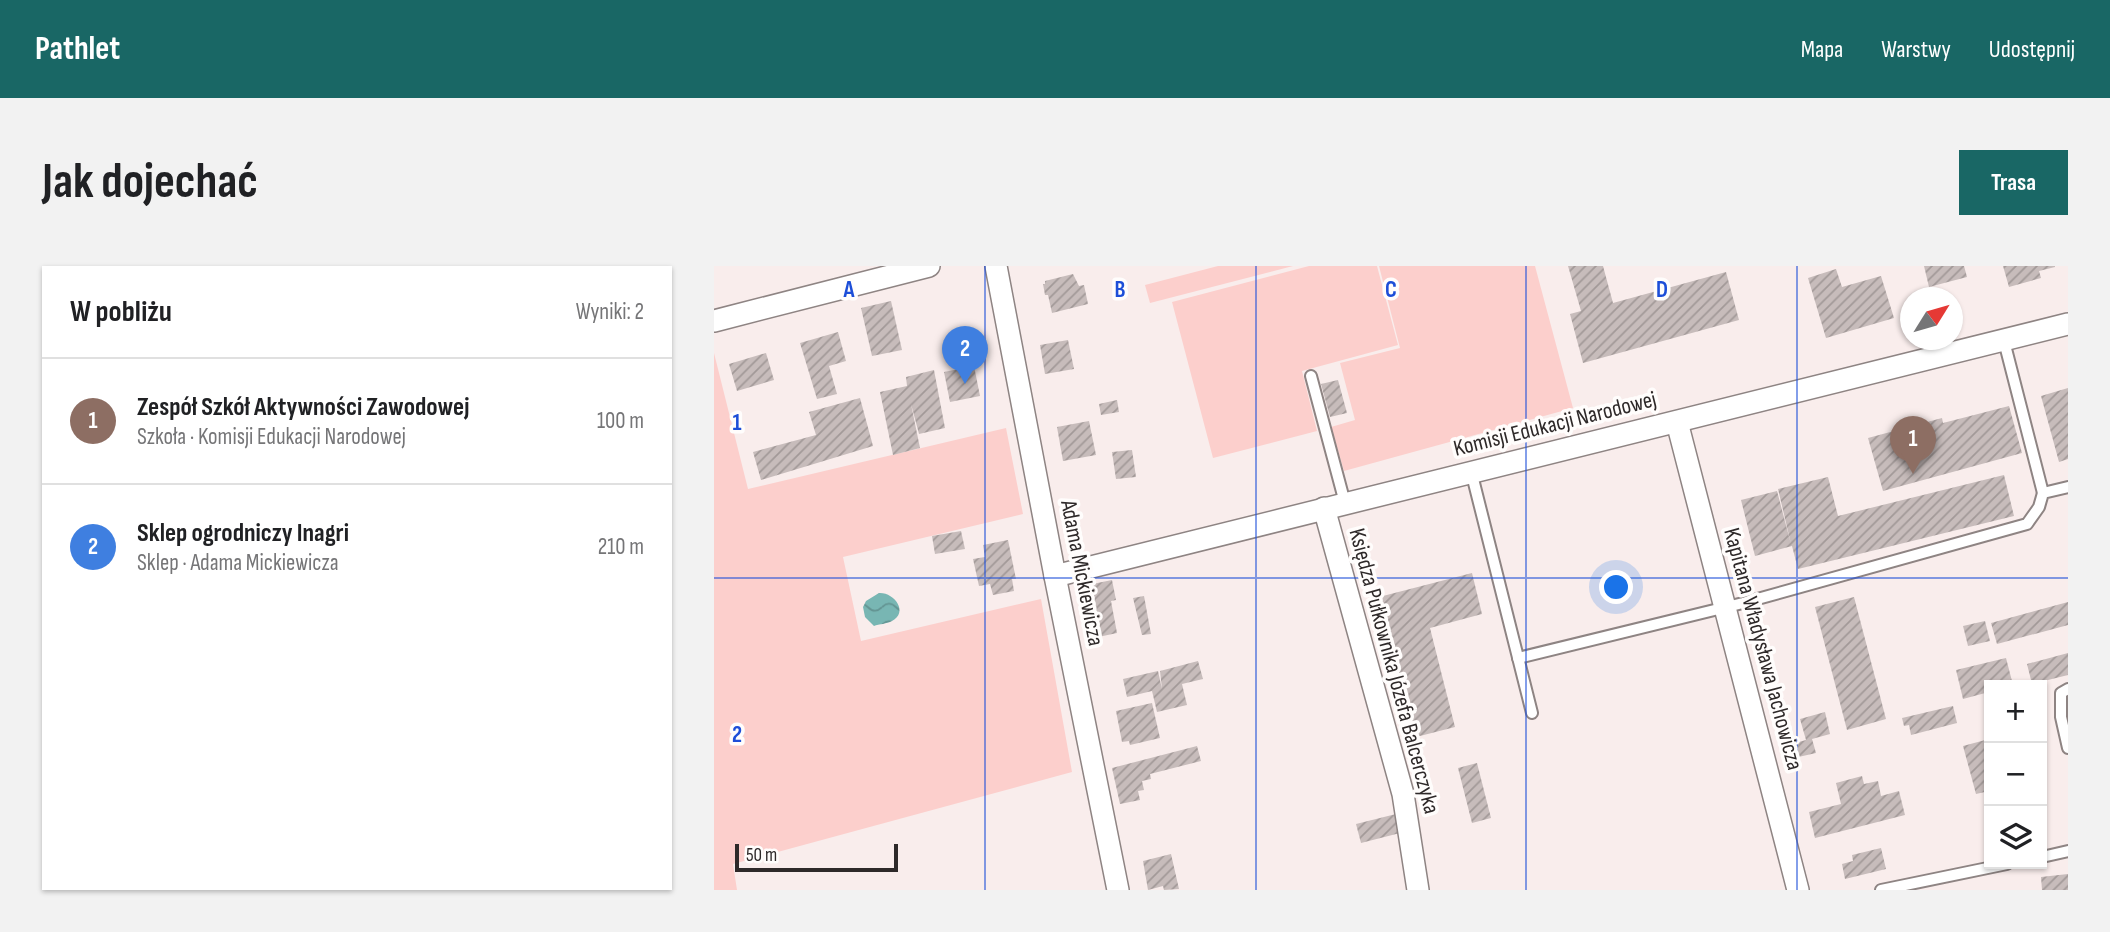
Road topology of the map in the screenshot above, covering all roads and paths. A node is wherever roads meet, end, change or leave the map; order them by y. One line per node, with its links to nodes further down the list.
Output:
1 (929, 266): 3 (street)
2 (996, 266): 12 (street, Adama Mickiewicza)
3 (714, 321)
4 (2068, 324): 5 (street, Komisji Edukacji Narodowej)
5 (2004, 341): 7 (street, Komisji Edukacji Narodowej); 10 (lane)
6 (1311, 376): 11 (lane)
7 (1677, 422): 8 (street, Komisji Edukacji Narodowej); 13 (street, Kapitana Władysława Jachowicza)
8 (1471, 471): 11 (street, Komisji Edukacji Narodowej); 14 (lane)
9 (2068, 487): 10 (lane)
10 (2043, 493): 13 (lane)
11 (1335, 506): 12 (street, Komisji Edukacji Narodowej); 22 (street, Księdza Pułkownika Józefa Balcerczyka)
12 (1055, 576): 21 (street, Adama Mickiewicza)
13 (1725, 607): 14 (lane); 23 (street, Kapitana Władysława Jachowicza)
14 (1518, 658): 16 (lane)
15 (2068, 689): 17 (lane)
16 (1532, 713)
17 (2068, 748)
18 (2068, 851): 19 (lane)
19 (2047, 856)
20 (1984, 869): 24 (lane)
21 (1118, 890)
22 (1418, 890)
23 (1798, 890)
24 (1881, 890)

